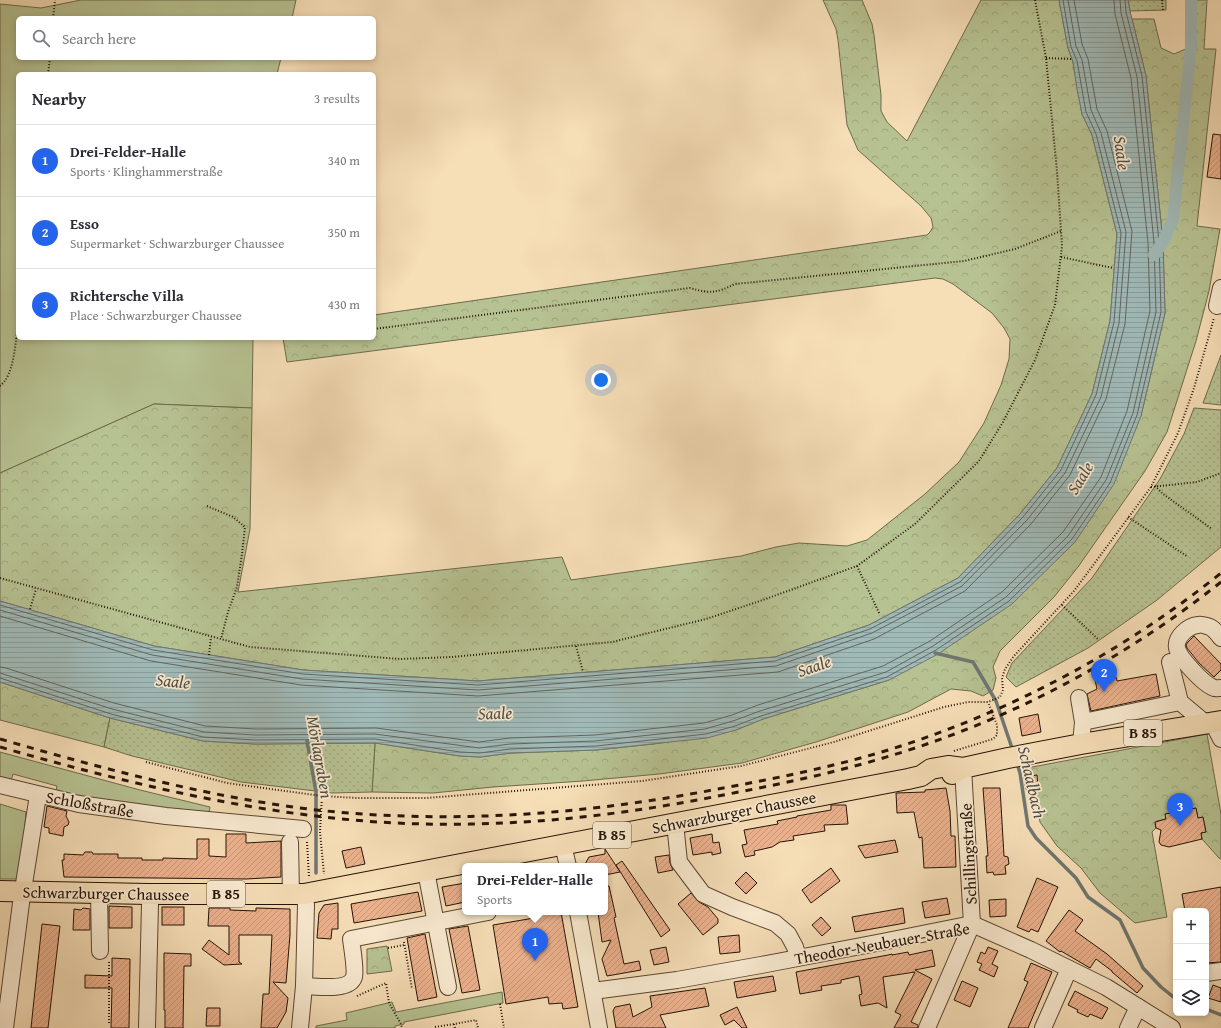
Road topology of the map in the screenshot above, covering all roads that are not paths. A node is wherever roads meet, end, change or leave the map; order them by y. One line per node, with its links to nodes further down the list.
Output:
1 (1221, 288): 2 (street)
2 (1217, 306)
3 (1221, 638): 5 (street)
4 (1170, 662): 7 (street)
5 (1218, 688)
6 (1079, 698): 8 (street)
7 (1180, 702): 8 (street); 9 (street)
8 (1083, 722): 10 (street)
9 (1216, 726): 10 (main road, Schwarzburger Chaussee / B 85)
10 (1081, 744): 11 (main road, Schwarzburger Chaussee / B 85)
11 (963, 768): 14 (main road, Schwarzburger Chaussee / B 85); 30 (street, Schillingstraße)
12 (0, 785): 13 (street)
13 (38, 795): 15 (street, Schloßstraße); 24 (street, Schloßstraße)
14 (675, 823): 17 (main road, Schwarzburger Chaussee / B 85); 32 (street)
15 (303, 829)
16 (290, 842): 22 (street)
17 (563, 845): 18 (main road, Schwarzburger Chaussee / B 85); 19 (street)
18 (468, 863)
19 (567, 863)
20 (462, 864): 21 (main road, Schwarzburger Chaussee / B 85)
21 (426, 871): 22 (main road, Schwarzburger Chaussee / B 85); 29 (street)
22 (302, 889): 26 (main road, Schwarzburger Chaussee / B 85); 36 (street)
23 (0, 891): 24 (main road, Schwarzburger Chaussee / B 85)
24 (23, 892): 25 (main road, Schwarzburger Chaussee / B 85); 40 (street, Schloßstraße)
25 (99, 893): 26 (main road, Schwarzburger Chaussee / B 85); 31 (street)
26 (148, 894): 41 (street)
27 (472, 915): 29 (street)
28 (579, 915): 38 (street)
29 (435, 922): 36 (street); 37 (street)
30 (972, 924): 32 (street, Theodor-Neubauer-Straße); 33 (street, Theodor-Neubauer-Straße); 44 (street, Schillingstraße)
31 (105, 954)
32 (798, 957): 38 (street, Theodor-Neubauer-Straße)
33 (1069, 969): 39 (street, Theodor-Neubauer-Straße); 45 (street)
34 (1221, 971): 35 (street)
35 (1209, 973)
36 (304, 986): 42 (street)
37 (448, 987)
38 (593, 991): 43 (street)
39 (1138, 1007): 46 (street); 47 (street, Theodor-Neubauer-Straße)
40 (5, 1028)
41 (146, 1028)
42 (300, 1028)
43 (599, 1028)
44 (927, 1028)
45 (1043, 1028)
46 (1128, 1028)
47 (1172, 1028)

